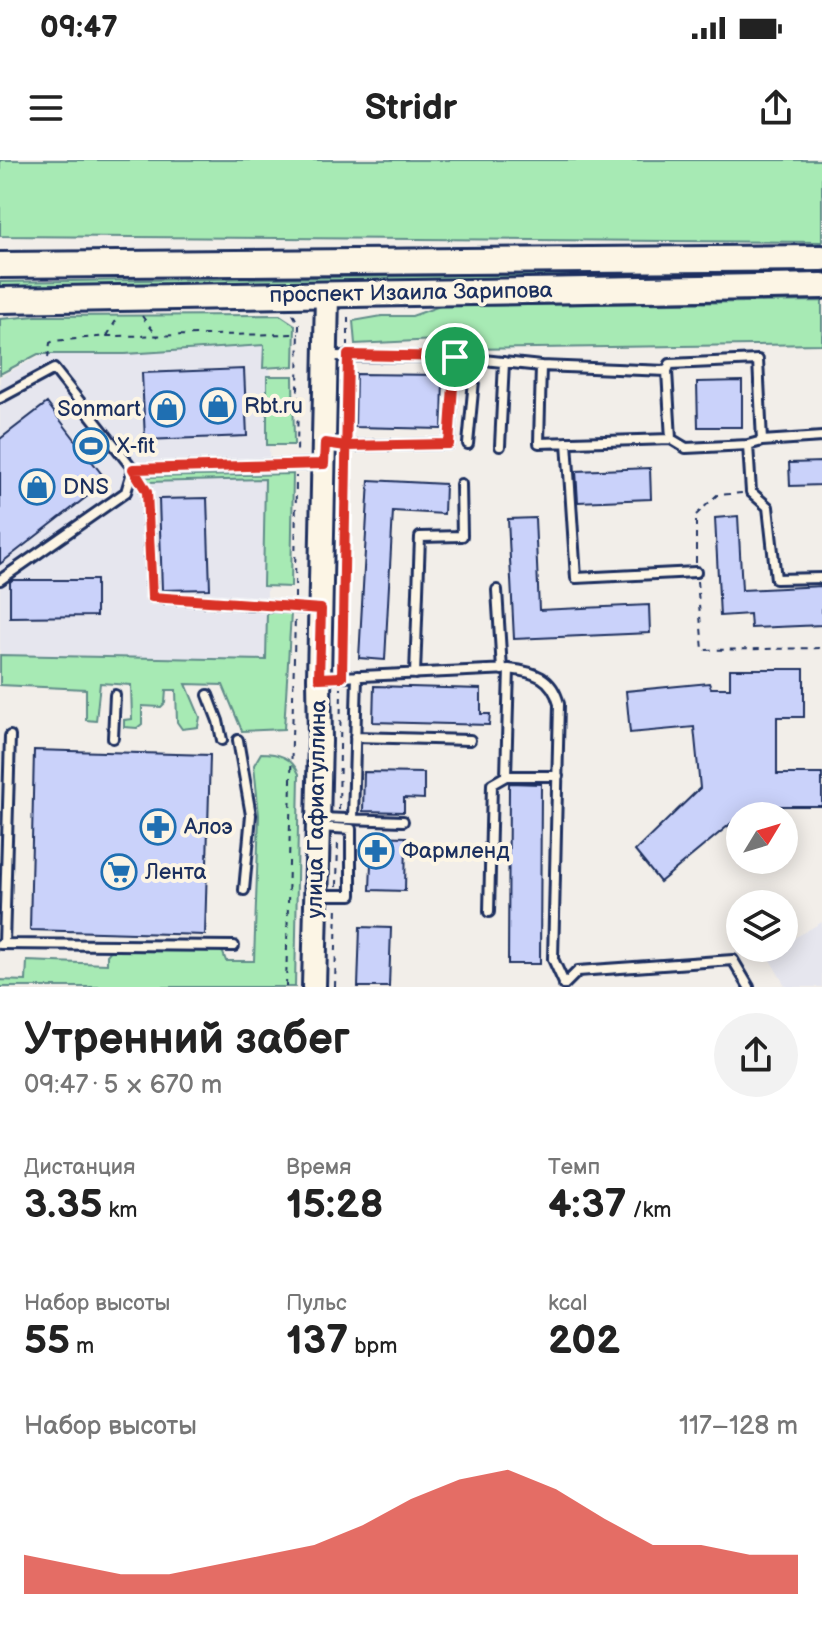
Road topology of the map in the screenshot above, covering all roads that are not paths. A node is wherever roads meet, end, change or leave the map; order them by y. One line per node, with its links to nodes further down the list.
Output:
1 (822, 258): 2 (main road, проспект Изаила Зарипова)
2 (0, 265)
3 (822, 286): 4 (main road, проспект Изаила Зарипова)
4 (327, 295): 5 (main road, проспект Изаила Зарипова); 6 (street, улица Гафиатуллина)
5 (0, 300)
6 (325, 356): 7 (lane); 20 (street, улица Гафиатуллина)
7 (455, 357): 8 (lane); 20 (lane)
8 (476, 359): 9 (lane); 17 (lane)
9 (504, 362): 10 (lane); 19 (lane)
10 (541, 366): 11 (lane); 16 (lane)
11 (667, 371): 14 (lane); 15 (lane)
12 (0, 398): 21 (lane)
13 (822, 437): 15 (lane)
14 (671, 439): 16 (lane); 18 (lane)
15 (762, 441): 18 (lane)
16 (567, 442): 23 (lane)
17 (468, 444)
18 (748, 445): 24 (lane)
19 (500, 446)
20 (332, 451): 21 (lane); 27 (street, улица Гафиатуллина)
21 (133, 469): 25 (lane); 27 (lane)
22 (461, 484): 29 (lane)
23 (696, 572)
24 (822, 578)
25 (0, 580)
26 (497, 590): 28 (lane)
27 (321, 609): 31 (street, улица Гафиатуллина)
28 (506, 669): 29 (lane); 40 (lane); 41 (lane)
29 (415, 674): 30 (lane)
30 (357, 676): 31 (lane); 35 (lane)
31 (319, 678): 44 (street, улица Гафиатуллина)
32 (115, 695): 36 (lane)
33 (208, 695): 37 (lane)
34 (10, 736): 48 (lane)
35 (355, 737): 39 (lane); 42 (lane)
36 (113, 738)
37 (222, 740)
38 (238, 740): 45 (lane)
39 (470, 740)
40 (506, 776): 41 (lane); 47 (lane)
41 (558, 776): 50 (lane)
42 (353, 819): 43 (lane); 44 (lane)
43 (403, 821)
44 (328, 823): 46 (street, улица Гафиатуллина); 46 (lane)
45 (244, 890)
46 (327, 896): 51 (street, улица Гафиатуллина)
47 (489, 912)
48 (2, 944): 49 (lane)
49 (234, 946)
50 (564, 985): 52 (lane)
51 (314, 987)
52 (749, 987)

